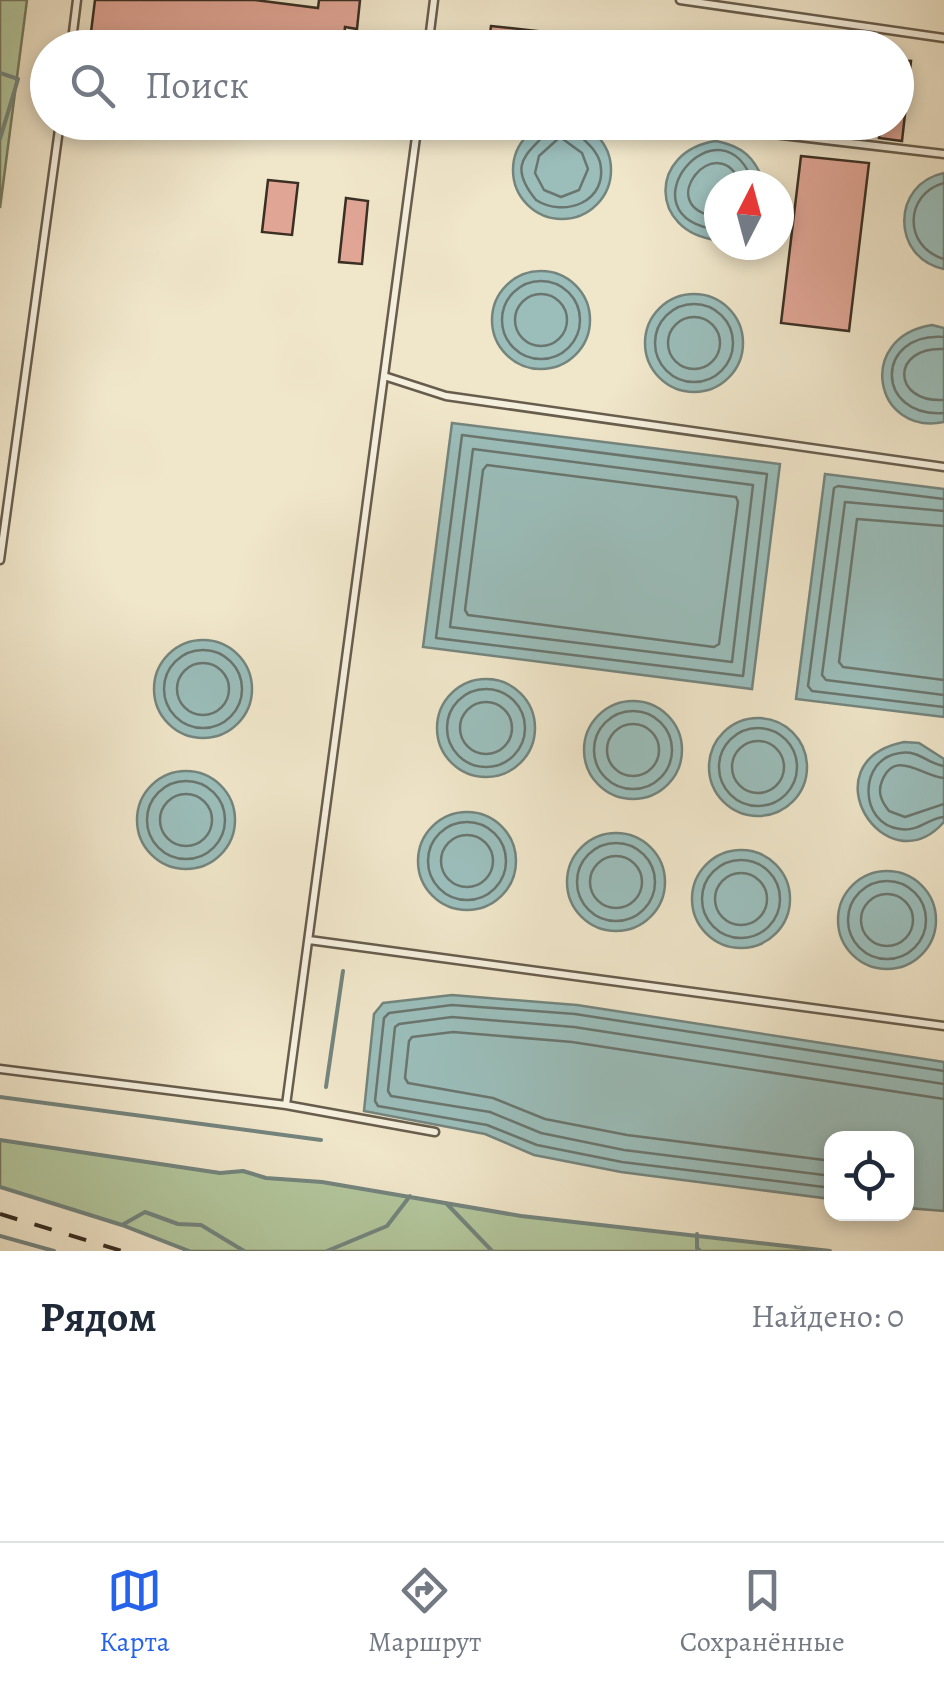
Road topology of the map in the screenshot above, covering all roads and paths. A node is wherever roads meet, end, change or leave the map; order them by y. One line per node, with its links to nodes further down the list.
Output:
1 (77, 0): 4 (lane)
2 (434, 0): 5 (lane)
3 (680, 0): 6 (lane)
4 (73, 30)
5 (430, 30)
6 (888, 30)
7 (914, 34): 8 (lane)
8 (944, 38)
9 (58, 140): 15 (lane)
10 (416, 140): 13 (lane)
11 (825, 140): 12 (lane)
12 (944, 154)
13 (384, 376): 14 (lane); 16 (lane)
14 (944, 467)
15 (0, 560)
16 (309, 940): 17 (lane); 19 (lane)
17 (944, 1026)
18 (0, 1069): 19 (lane)
19 (286, 1104): 20 (lane)
20 (436, 1132)

